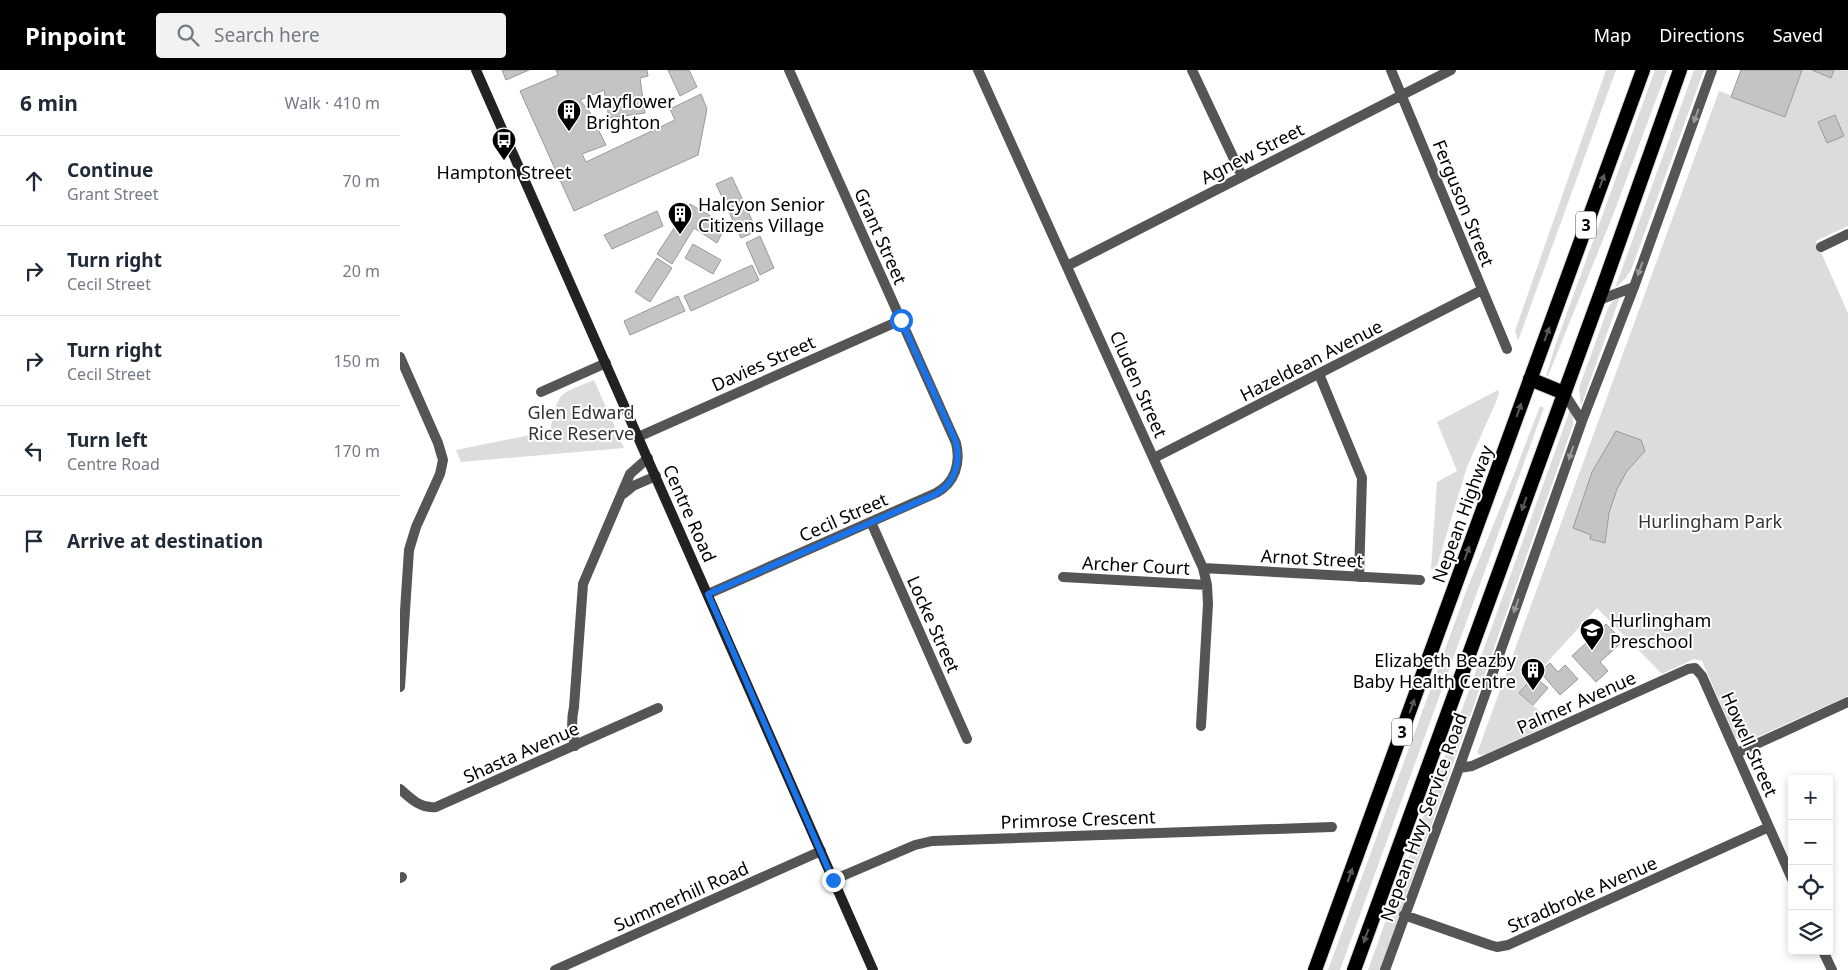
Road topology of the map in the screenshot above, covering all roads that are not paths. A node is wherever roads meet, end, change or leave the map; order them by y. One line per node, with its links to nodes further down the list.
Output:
1 (476, 70): 21 (main road, Centre Road)
2 (789, 70): 18 (street, Grant Street)
3 (978, 70): 14 (street, Cluden Street)
4 (1192, 70): 11 (street)
5 (1391, 70): 10 (street, Ferguson Street)
6 (1451, 70): 10 (street, Agnew Street)
7 (1642, 70): 23 (highway, Nepean Highway / 3, one-way to 7)
8 (1680, 70): 17 (highway, 3)
9 (1712, 70): 15 (street, Nepean Hwy Service Road, one-way to 15)
10 (1402, 95): 11 (street, Agnew Street); 16 (street, Ferguson Street)
11 (1242, 176): 14 (street, Agnew Street)
12 (1848, 234): 13 (street)
13 (1821, 247)
14 (1067, 266): 30 (street, Cluden Street)
15 (1634, 287): 17 (street); 26 (street, Nepean Hwy Service Road)
16 (1482, 290): 19 (street, Ferguson Street); 22 (street, Hazeldean Avenue)
17 (1599, 300): 25 (highway, 3)
18 (901, 320): 27 (street, Davies Street); 28 (street, Grant Street)
19 (1507, 349)
20 (400, 357): 41 (street)
21 (606, 363): 24 (street); 27 (main road, Centre Road)
22 (1319, 374): 30 (street, Hazeldean Avenue); 36 (street)
23 (1530, 379): 25 (highway); 59 (highway, Nepean Highway / 3, one-way to 23)
24 (541, 392)
25 (1564, 393): 26 (street); 60 (highway, 3, one-way to 60)
26 (1582, 421): 48 (street, Nepean Hwy Service Road, one-way to 48)
27 (638, 437): 29 (main road, Centre Road)
28 (956, 442): 33 (street, Cecil Street)
29 (648, 458): 31 (main road, Centre Road); 32 (street)
30 (1154, 458): 34 (street, Cluden Street)
31 (656, 476): 32 (street); 39 (main road, Centre Road)
32 (622, 495): 46 (street)
33 (871, 522): 39 (street, Cecil Street); 45 (street, Locke Street)
34 (1203, 568): 36 (street, Arnot Street); 38 (street, Cluden Street)
35 (1063, 577): 38 (street, Archer Court)
36 (1359, 577): 37 (street, Arnot Street)
37 (1420, 580)
38 (1206, 585): 44 (street, Cluden Street)
39 (708, 594): 52 (main road, Centre Road)
40 (1702, 676): 47 (street, Howell Street); 48 (street, Palmer Avenue)
41 (400, 687)
42 (1848, 702): 47 (street)
43 (658, 708): 46 (street, Shasta Avenue)
44 (1201, 726)
45 (967, 739)
46 (579, 744): 49 (street, Shasta Avenue)
47 (1737, 753): 51 (street, Howell Street)
48 (1459, 768): 55 (street, Nepean Hwy Service Road)
49 (400, 789)
50 (1332, 827): 54 (street, Primrose Crescent)
51 (1769, 827): 53 (street, Howell Street); 55 (street, Stradbroke Avenue)
52 (821, 851): 54 (main road, Centre Road); 57 (street, Summerhill Road)
53 (1788, 870)
54 (833, 880): 58 (main road, Centre Road)
55 (1404, 915): 61 (street, Nepean Hwy Service Road)
56 (1825, 955): 62 (street)
57 (555, 970)
58 (873, 970)
59 (1315, 970)
60 (1354, 970)
61 (1385, 970)
62 (1832, 970)

